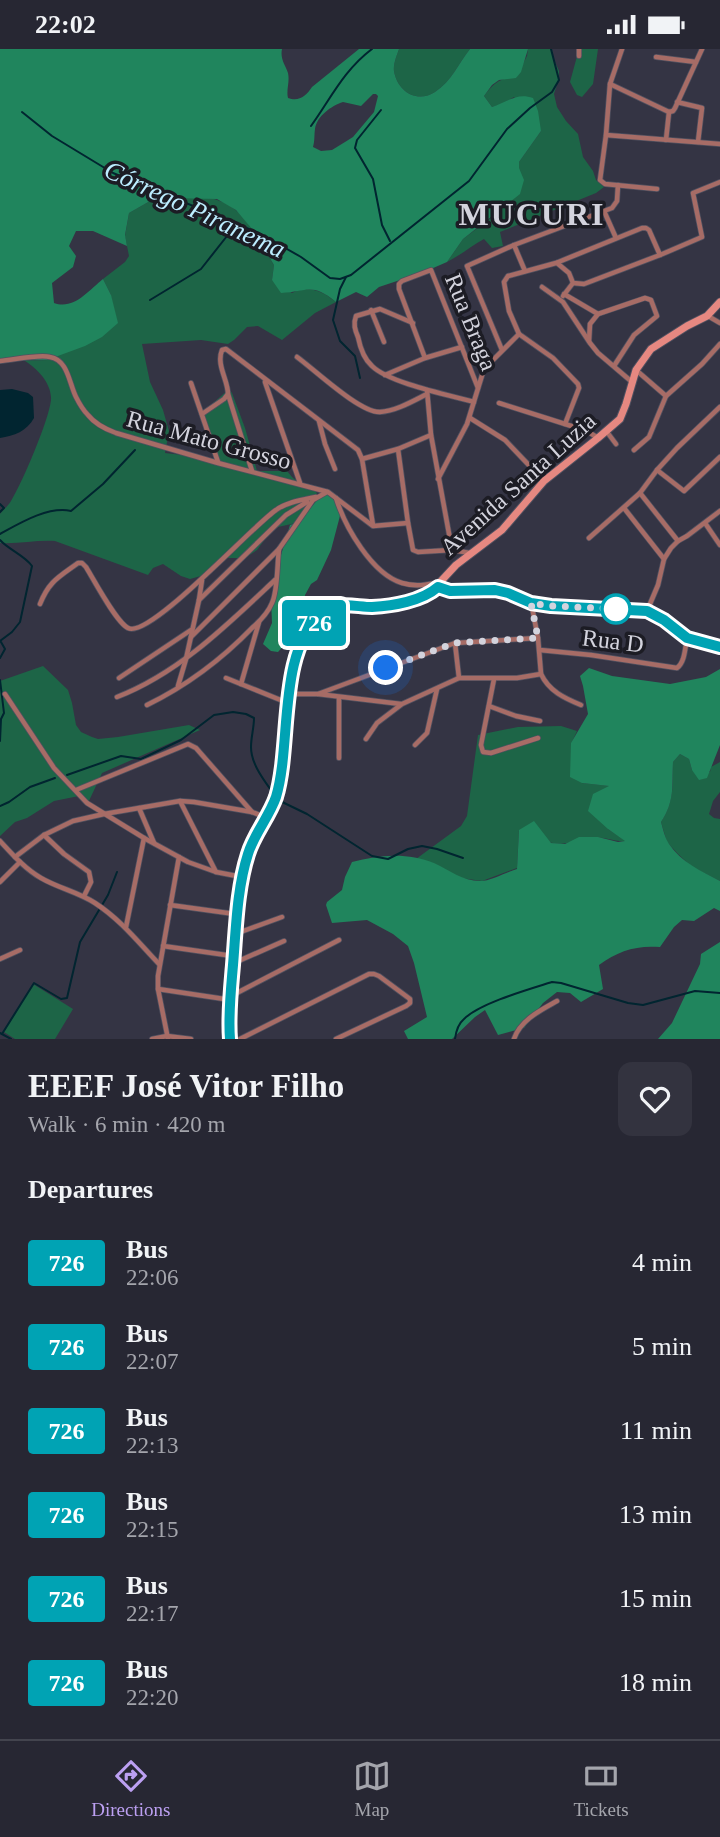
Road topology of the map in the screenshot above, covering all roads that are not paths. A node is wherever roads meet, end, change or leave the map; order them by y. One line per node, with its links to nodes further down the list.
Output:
1 (579, 49): 4 (street)
2 (622, 49): 7 (street)
3 (702, 49): 6 (street)
4 (579, 56)
5 (656, 57): 6 (street)
6 (696, 62): 8 (street)
7 (610, 84): 9 (street); 10 (street)
8 (677, 102): 9 (street); 12 (street)
9 (668, 112): 11 (street)
10 (606, 135): 11 (street); 15 (street)
11 (666, 140): 12 (street)
12 (698, 142): 13 (street)
13 (720, 144)
14 (720, 182): 20 (street)
15 (618, 185): 16 (street); 17 (street)
16 (657, 189)
17 (604, 211): 18 (street); 19 (street)
18 (617, 238): 20 (street); 21 (street)
19 (514, 245): 22 (street); 38 (street)
20 (660, 255): 23 (street)
21 (556, 263): 22 (street); 23 (street)
22 (525, 271): 33 (street)
23 (573, 283): 25 (street)
24 (542, 287): 26 (street)
25 (564, 294): 26 (street); 29 (street)
26 (563, 302): 35 (street)
27 (720, 302): 30 (street, Avenida Santa Luzia)
28 (371, 310): 31 (street); 34 (street); 44 (street)
29 (598, 314): 35 (street); 42 (street)
30 (708, 316): 32 (street); 43 (street, Avenida Santa Luzia)
31 (413, 323): 37 (street, Rua Braga); 40 (street)
32 (720, 323)
33 (519, 334): 38 (street); 58 (street)
34 (384, 342)
35 (590, 343): 42 (street)
36 (720, 344): 51 (street)
37 (462, 347): 40 (street); 48 (street, Rua Braga)
38 (502, 350): 48 (street)
39 (297, 356): 49 (street)
40 (425, 358): 44 (street)
41 (0, 361): 67 (street, Rua Mato Grosso)
42 (614, 366): 47 (street)
43 (636, 370): 47 (street, Avenida Santa Luzia); 51 (street)
44 (385, 375): 49 (street)
45 (263, 378): 50 (street); 57 (street); 73 (street)
46 (191, 383): 55 (street)
47 (632, 383): 59 (street, Avenida Santa Luzia)
48 (478, 388): 52 (street)
49 (427, 392): 52 (street); 60 (street)
50 (228, 394): 55 (street); 70 (street)
51 (666, 396): 64 (street)
52 (474, 402): 56 (street)
53 (499, 403): 58 (street)
54 (720, 407): 69 (street)
55 (202, 414): 67 (street)
56 (470, 418): 71 (street); 72 (street)
57 (319, 421): 66 (street); 68 (street)
58 (565, 424): 61 (street)
59 (606, 431): 61 (street, Avenida Santa Luzia); 62 (street)
60 (431, 435): 63 (street); 71 (street)
61 (598, 438): 72 (street, Avenida Santa Luzia)
62 (616, 444)
63 (398, 449): 66 (street); 80 (street)
64 (634, 450)
65 (720, 457): 69 (street)
66 (362, 459): 82 (street)
67 (218, 463): 70 (street, Rua Mato Grosso)
68 (335, 469)
69 (657, 470): 75 (street)
70 (253, 472): 73 (street, Rua Mato Grosso)
71 (438, 479): 87 (street)
72 (544, 481): 88 (street, Avenida Santa Luzia)
73 (301, 483): 74 (street, Rua Mato Grosso)
74 (328, 492): 76 (street, Rua Mato Grosso); 77 (street)
75 (640, 493): 78 (street); 84 (street)
76 (336, 497): 82 (street, Rua Mato Grosso); 92 (street)
77 (314, 498): 86 (street); 90 (street); 93 (street)
78 (624, 507): 83 (street); 89 (street)
79 (719, 512): 81 (street)
80 (408, 523): 82 (street); 87 (street)
81 (705, 523): 84 (street); 85 (street)
82 (373, 526)
83 (590, 538)
84 (678, 541): 89 (street)
85 (720, 545)
86 (279, 549): 91 (street); 99 (street)
87 (452, 550): 88 (street)
88 (470, 553): 92 (street, Avenida Santa Luzia)
89 (664, 559): 96 (street)
90 (202, 580): 93 (street); 95 (street)
91 (275, 580): 97 (street); 105 (street)
92 (439, 585): 94 (street, Avenida Santa Luzia); 115 (street, Avenida Santa Luzia)
93 (200, 600): 98 (street)
94 (531, 603): 96 (street, Avenida Santa Luzia); 100 (street)
95 (40, 604)
96 (647, 611): 101 (street)
97 (259, 622): 111 (street); 112 (street)
98 (192, 629): 99 (street); 107 (street)
99 (191, 637): 105 (street)
100 (538, 638): 102 (street); 104 (street)
101 (687, 638): 103 (street); 104 (street, Rua D)
102 (455, 643): 109 (street); 116 (street)
103 (720, 647)
104 (540, 650): 106 (street)
105 (186, 659): 112 (street); 117 (street)
106 (541, 674): 110 (street); 122 (street)
107 (119, 678)
108 (226, 678): 111 (street)
109 (459, 678): 110 (street); 113 (street)
110 (494, 679): 123 (street)
111 (242, 684): 119 (street)
112 (178, 687): 121 (street)
113 (437, 688): 120 (street); 127 (street)
114 (5, 694): 129 (street)
115 (290, 694): 116 (street); 119 (street, Avenida Santa Luzia)
116 (318, 694): 118 (street)
117 (117, 697)
118 (339, 697): 120 (street); 128 (street)
119 (288, 703): 134 (street, Avenida Santa Luzia)
120 (402, 704): 126 (street)
121 (148, 705)
122 (580, 705)
123 (489, 706): 124 (street); 125 (street)
124 (540, 722)
125 (538, 738)
126 (366, 739)
127 (415, 745)
128 (339, 758)
129 (76, 790): 132 (street); 133 (street)
130 (180, 801): 131 (street); 132 (street); 142 (street)
131 (139, 809): 133 (street); 138 (street)
132 (252, 813): 134 (street)
133 (104, 814): 135 (street); 136 (street)
134 (266, 817): 143 (street, Avenida Santa Luzia)
135 (44, 835): 139 (street); 145 (street)
136 (144, 838): 138 (street); 149 (street)
137 (0, 841): 139 (street)
138 (154, 843): 140 (street)
139 (15, 857): 141 (street)
140 (179, 857): 142 (street); 146 (street)
141 (20, 862): 144 (street); 145 (street)
142 (216, 871): 143 (street)
143 (243, 877): 147 (street, Avenida Santa Luzia)
144 (0, 882)
145 (84, 896): 149 (street)
146 (170, 905): 147 (street); 153 (street)
147 (236, 914): 150 (street, Avenida Santa Luzia)
148 (282, 917): 150 (street)
149 (125, 927): 157 (street)
150 (235, 934): 156 (street, Avenida Santa Luzia)
151 (339, 940): 159 (street)
152 (284, 941): 156 (street)
153 (163, 946): 156 (street); 157 (street)
154 (20, 950): 155 (street)
155 (0, 959)
156 (233, 960): 159 (street, Avenida Santa Luzia)
157 (159, 964): 158 (street)
158 (158, 989): 159 (street); 161 (street)
159 (231, 998): 164 (street, Avenida Santa Luzia)
160 (557, 1001): 167 (street)
161 (167, 1038): 162 (street); 163 (street)
162 (152, 1039)
163 (191, 1039)
164 (230, 1039)
165 (240, 1039): 166 (street)
166 (336, 1039)
167 (514, 1039)

